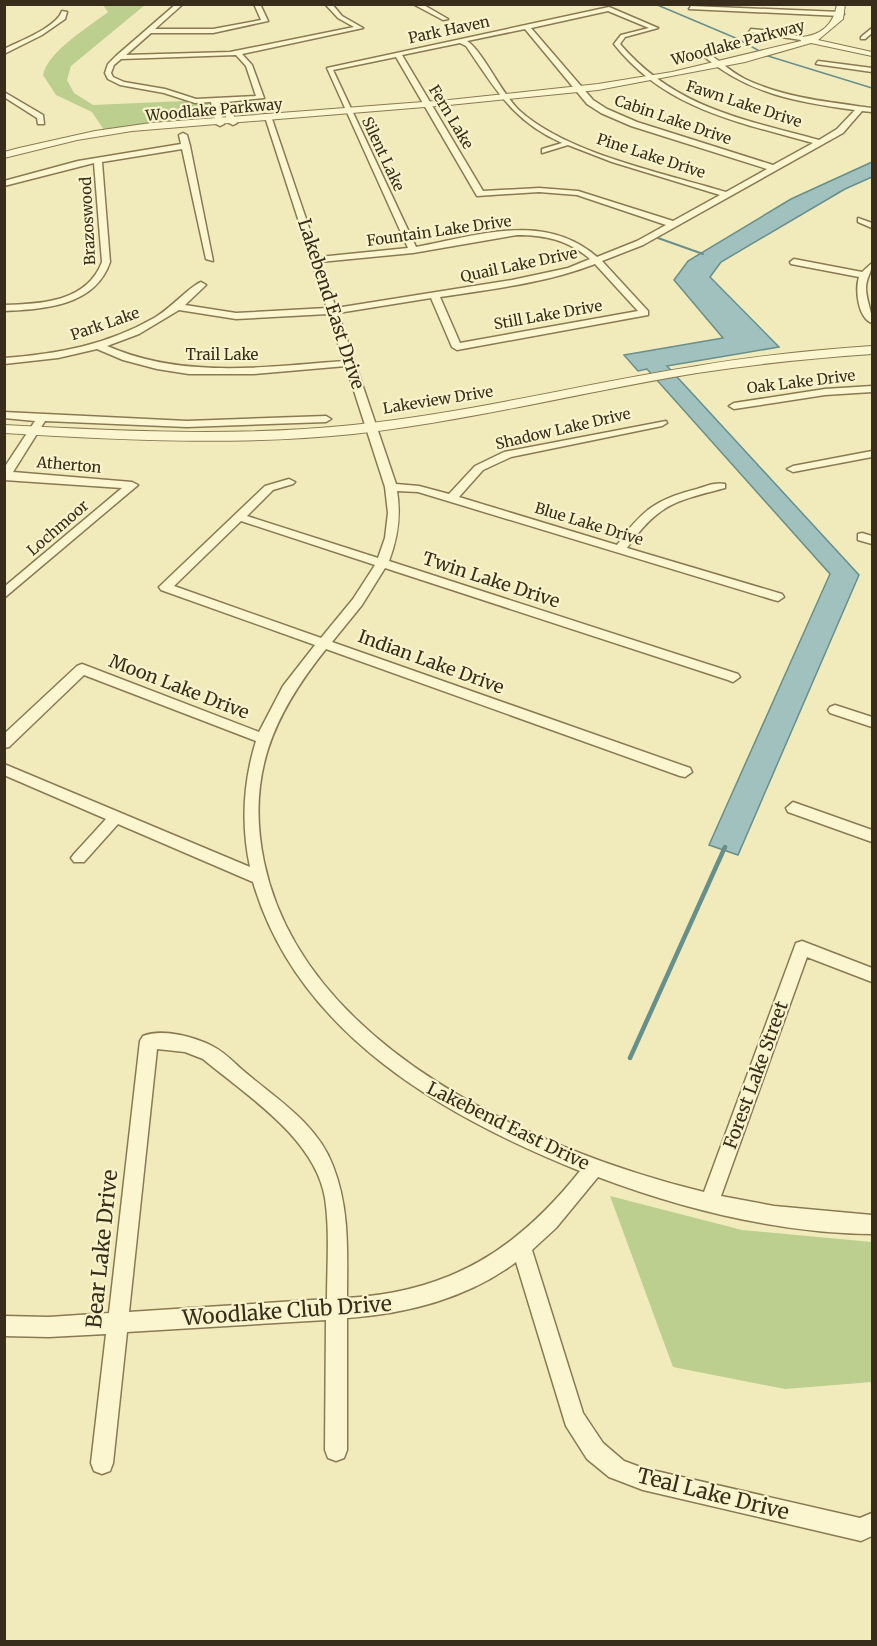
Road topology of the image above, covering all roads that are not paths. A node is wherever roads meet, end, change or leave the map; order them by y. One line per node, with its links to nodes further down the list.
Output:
1 (180, 4): 15 (street)
2 (257, 4): 15 (street)
3 (328, 4): 20 (street)
4 (416, 4): 10 (street)
5 (841, 4): 9 (street)
6 (691, 8): 7 (street)
7 (831, 9): 9 (street); 16 (street, Woodlake Parkway)
8 (64, 12): 19 (street)
9 (841, 14): 16 (street, Woodlake Parkway)
10 (445, 20)
11 (527, 27): 12 (street, Park Haven); 18 (street, Park Haven); 30 (street, Cabin Lake Drive)
12 (655, 28): 29 (street, Fawn Lake Drive)
13 (873, 30): 17 (street)
14 (751, 31): 16 (street)
15 (149, 32): 24 (street)
16 (805, 39): 23 (street); 26 (street, Woodlake Parkway)
17 (873, 40)
18 (461, 41): 22 (street, Park Haven); 33 (street, Pine Lake Drive)
19 (4, 52)
20 (238, 53): 24 (street); 36 (street)
21 (703, 53): 26 (street, Woodlake Parkway)
22 (398, 54): 27 (street, Park Haven); 37 (street, Fern Lake)
23 (873, 54)
24 (118, 57): 35 (street)
25 (818, 63): 28 (street)
26 (714, 64): 29 (street, Woodlake Parkway); 34 (street)
27 (329, 69): 40 (street, Silent Lake)
28 (873, 70)
29 (654, 79): 30 (street, Woodlake Parkway); 46 (street, Fawn Lake Drive)
30 (583, 90): 33 (street, Woodlake Parkway); 53 (street, Cabin Lake Drive)
31 (800, 93): 34 (street)
32 (4, 94): 44 (street)
33 (505, 98): 37 (street, Woodlake Parkway); 47 (street, Pine Lake Drive)
34 (793, 99): 38 (street)
35 (214, 102): 36 (street); 43 (street)
36 (224, 102): 41 (street)
37 (428, 105): 40 (street, Woodlake Parkway); 57 (street, Fern Lake)
38 (860, 109): 39 (street); 46 (street, Quail Lake Drive)
39 (873, 110)
40 (349, 111): 42 (street, Woodlake Parkway); 59 (street, Silent Lake)
41 (231, 118): 42 (street, Woodlake Parkway); 43 (street, Woodlake Parkway)
42 (268, 118): 61 (street, Lakebend East Drive)
43 (218, 119): 50 (street, Woodlake Parkway); 52 (street, Woodlake Parkway)
44 (41, 122)
45 (183, 135): 48 (street)
46 (819, 142): 53 (street, Quail Lake Drive)
47 (568, 143): 49 (street, Pine Lake Drive); 55 (street, Pine Lake Drive)
48 (186, 146): 51 (street); 60 (street)
49 (545, 151)
50 (4, 154)
51 (98, 159): 54 (street); 69 (street, Brazoswood)
52 (4, 160)
53 (773, 168): 55 (street, Quail Lake Drive)
54 (4, 184)
55 (725, 194): 57 (street, Quail Lake Drive)
56 (861, 220): 58 (street)
57 (673, 224): 62 (street, Quail Lake Drive)
58 (873, 226)
59 (413, 250): 61 (street, Fountain Lake Drive); 62 (street, Fountain Lake Drive)
60 (210, 259)
61 (316, 260): 70 (street, Lakebend East Drive)
62 (596, 262): 67 (street, Quail Lake Drive); 71 (street, Fountain Lake Drive)
63 (794, 262): 65 (street)
64 (873, 266): 65 (street)
65 (863, 275): 72 (street)
66 (201, 285): 68 (street, Park Lake)
67 (435, 296): 70 (street, Quail Lake Drive); 71 (street, Still Lake Drive)
68 (178, 307): 70 (street, Quail Lake Drive); 73 (street, Park Lake)
69 (4, 308)
70 (333, 311): 76 (street, Lakebend East Drive)
71 (645, 313)
72 (873, 320)
73 (97, 345): 75 (street, Park Lake); 76 (street, Trail Lake)
74 (873, 350): 83 (street, Lakeview Drive)
75 (4, 361)
76 (351, 363): 83 (street, Lakebend East Drive)
77 (873, 389): 78 (street, Oak Lake Drive)
78 (734, 406)
79 (4, 415): 82 (street)
80 (326, 419): 82 (street)
81 (662, 423): 92 (street, Shadow Lake Drive)
82 (39, 425): 83 (street, Lakeview Drive); 84 (street, Lakeview Drive); 87 (street)
83 (371, 427): 91 (street, Lakebend East Drive)
84 (4, 429)
85 (873, 454): 86 (street)
86 (793, 470)
87 (6, 476): 89 (street, Atherton)
88 (289, 482): 93 (street)
89 (132, 485): 96 (street, Lochmoor)
90 (721, 486): 94 (street)
91 (391, 487): 92 (street, Blue Lake Drive); 95 (street, Lakebend East Drive)
92 (451, 499): 94 (street, Blue Lake Drive)
93 (239, 517): 95 (street, Twin Lake Drive); 98 (street, Indian Lake Drive)
94 (620, 549): 97 (street, Blue Lake Drive)
95 (383, 564): 98 (street, Lakebend East Drive); 99 (street, Twin Lake Drive)
96 (4, 594)
97 (778, 597)
98 (324, 643): 102 (street, Lakebend East Drive); 105 (street, Indian Lake Drive)
99 (733, 677)
100 (835, 710): 101 (street)
101 (873, 722)
102 (264, 739): 103 (street, Moon Lake Drive); 110 (street, Lakebend East Drive)
103 (4, 743)
104 (4, 769): 107 (street)
105 (686, 772)
106 (793, 808): 108 (street)
107 (116, 817): 109 (street); 110 (street)
108 (873, 837)
109 (79, 858)
110 (259, 878): 112 (street, Lakebend East Drive)
111 (873, 975): 113 (street, Forest Lake Street)
112 (594, 1168): 113 (street, Lakebend East Drive); 115 (street, Woodlake Club Drive)
113 (709, 1203): 114 (street, Lakebend East Drive)
114 (873, 1225)
115 (521, 1248): 116 (street, Woodlake Club Drive); 121 (street, Teal Lake Drive)
116 (338, 1309): 117 (street, Woodlake Club Drive); 117 (street, Bear Lake Drive); 119 (street)
117 (118, 1323): 118 (street, Woodlake Club Drive); 120 (street, Bear Lake Drive)
118 (4, 1326)
119 (336, 1450)
120 (102, 1463)
121 (873, 1524)

